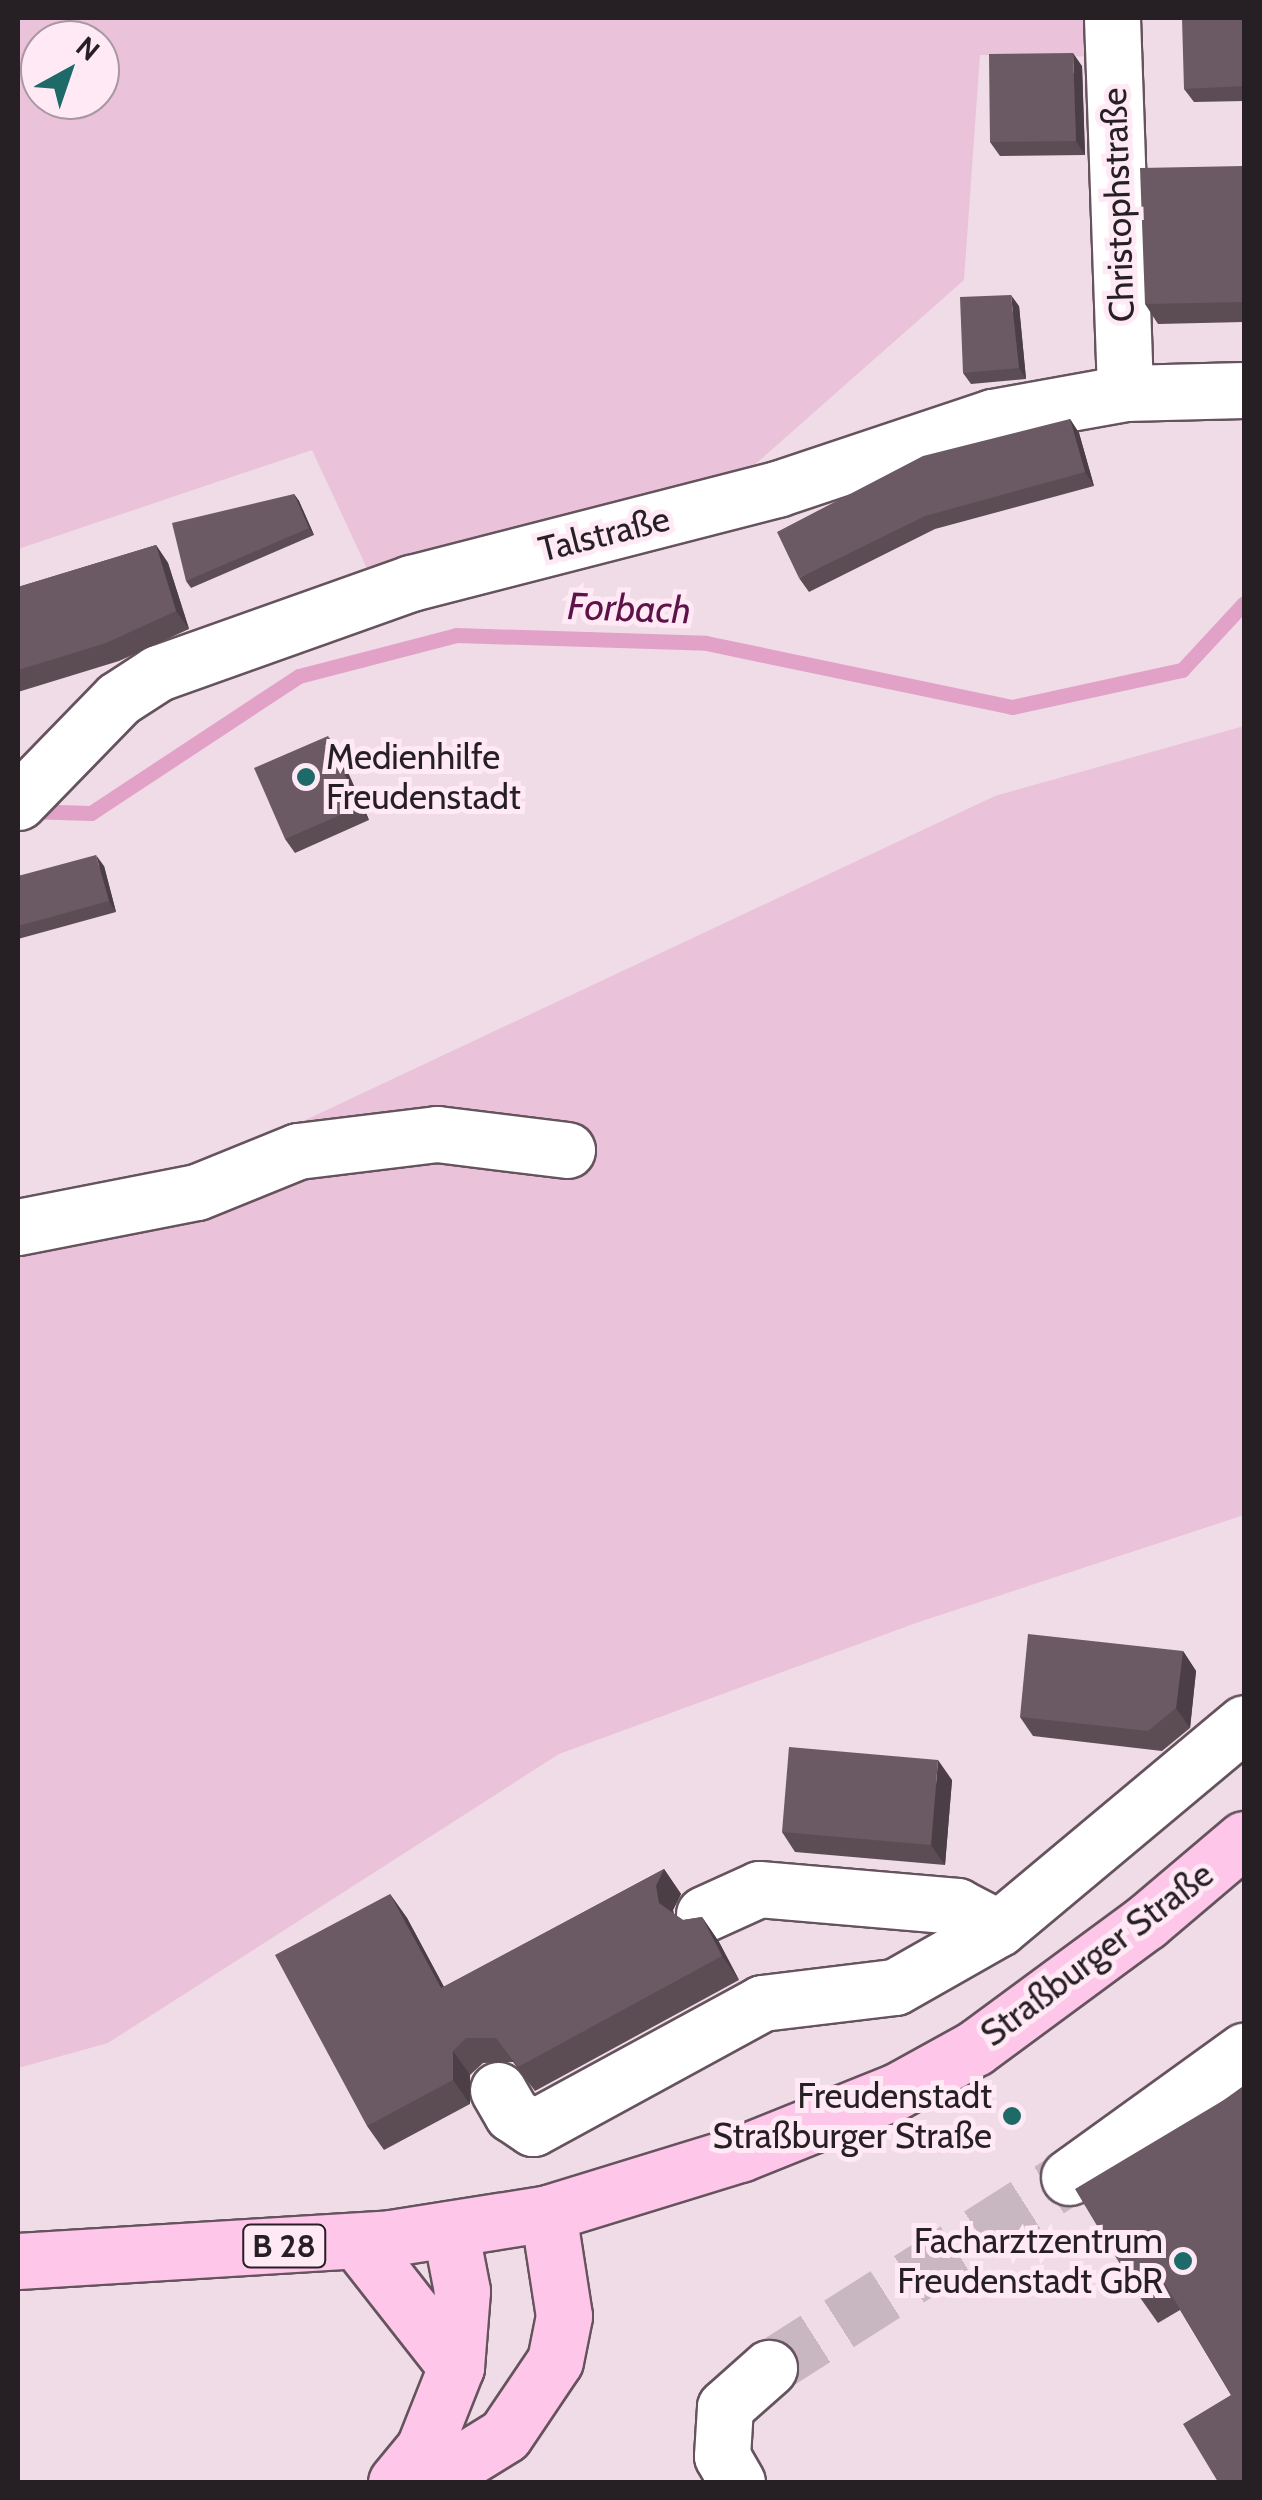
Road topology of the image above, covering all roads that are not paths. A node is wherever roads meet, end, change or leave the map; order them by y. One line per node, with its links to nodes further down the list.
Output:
1 (1112, 18): 3 (street, Christophstraße)
2 (1234, 390): 3 (street, Talstraße)
3 (1124, 393): 4 (street, Talstraße)
4 (18, 802)
5 (567, 1150): 6 (street)
6 (18, 1226)
7 (1244, 1723): 10 (street)
8 (1244, 1839): 14 (main road, Straßburger Straße / B 28)
9 (704, 1914): 10 (street)
10 (998, 1928): 12 (street)
11 (1244, 2051): 13 (street)
12 (498, 2090)
13 (1069, 2176)
14 (548, 2213): 15 (main road, Straßburger Straße / B 28); 21 (main road)
15 (450, 2228): 16 (main road, Straßburger Straße / B 28); 18 (main road)
16 (358, 2242): 17 (main road, Straßburger Straße / B 28); 18 (main road)
17 (18, 2261)
18 (456, 2367): 20 (main road)
19 (770, 2368): 22 (street)
20 (396, 2482)
21 (429, 2482)
22 (737, 2482)

